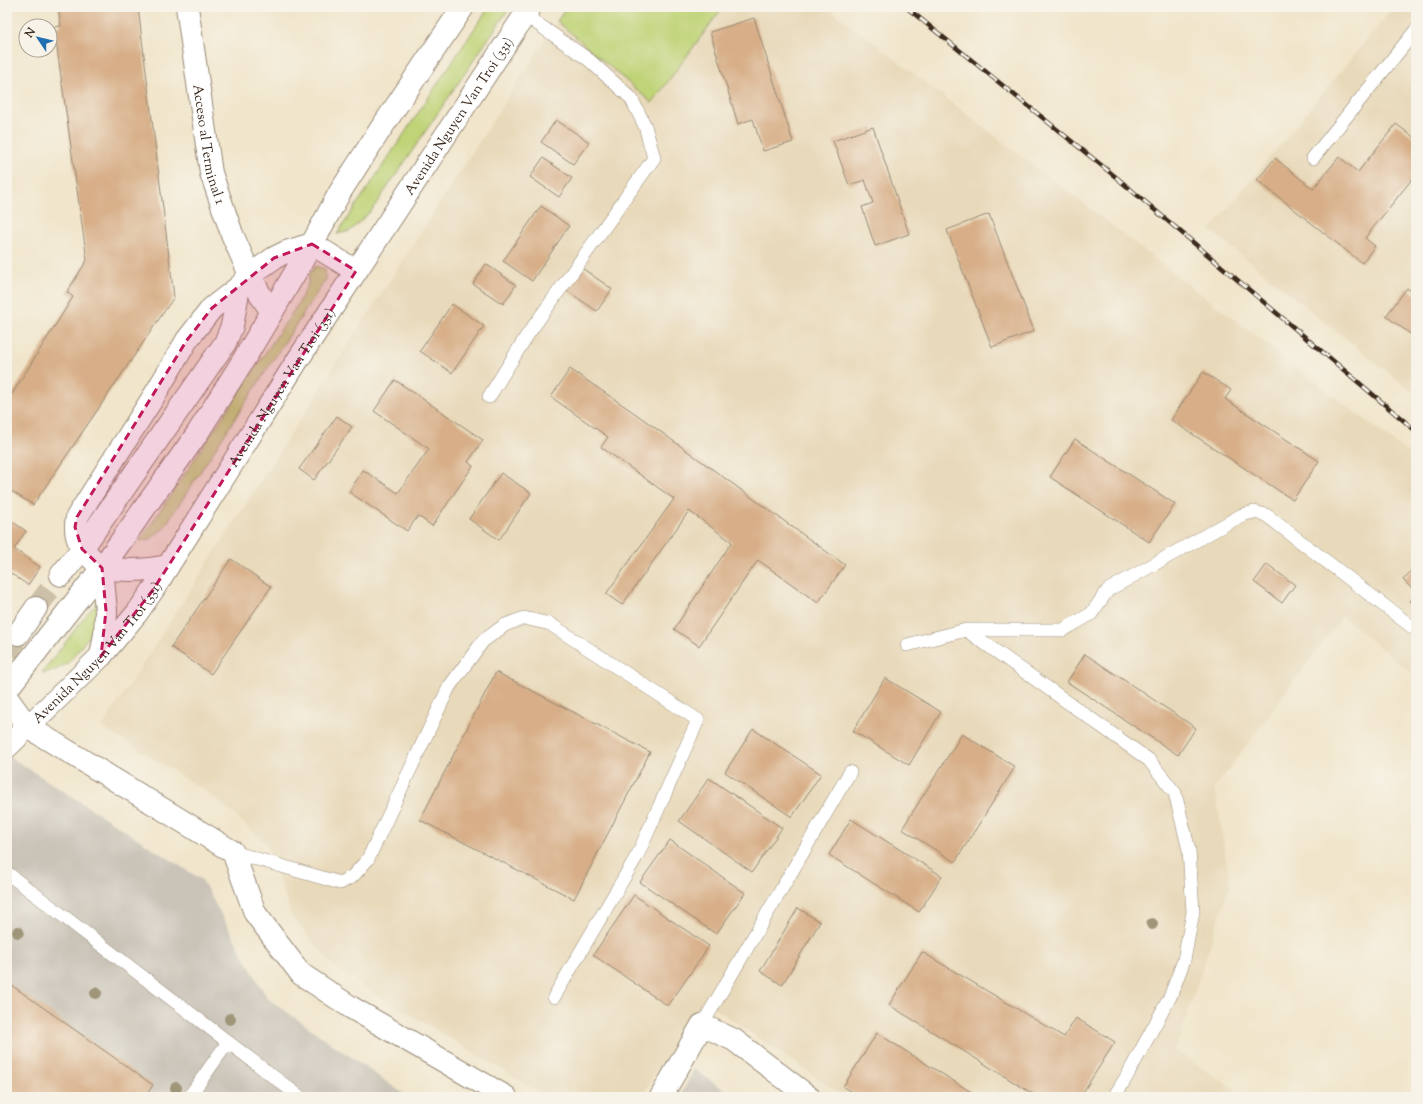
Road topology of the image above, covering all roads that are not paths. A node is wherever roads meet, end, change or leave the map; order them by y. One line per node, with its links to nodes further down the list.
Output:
1 (187, 7): 8 (street, Acceso al Terminal 1)
2 (463, 7): 6 (street)
3 (527, 11): 7 (street, Avenida Nguyen Van Troi (331)); 10 (lane)
4 (1416, 30): 5 (lane)
5 (1313, 158)
6 (312, 244): 7 (street); 8 (street); 9 (street)
7 (356, 271): 12 (street, Avenida Nguyen Van Troi (331))
8 (244, 281): 9 (street, Acceso al Terminal 1); 11 (street); 11 (street)
9 (272, 312): 13 (street)
10 (489, 397)
11 (82, 549): 13 (street); 14 (street)
12 (168, 566): 13 (street); 20 (street, Avenida Nguyen Van Troi (331))
13 (102, 568): 20 (street); 21 (street)
14 (61, 575)
15 (36, 608): 18 (street)
16 (966, 630): 17 (lane); 19 (lane); 36 (lane)
17 (1416, 630)
18 (18, 634)
19 (907, 645)
20 (101, 656): 23 (street, Avenida Nguyen Van Troi (331))
21 (7, 689)
22 (7, 698): 23 (street)
23 (28, 726): 24 (street, Avenida Nguyen Van Troi (331)); 26 (street)
24 (7, 747)
25 (850, 772): 29 (lane)
26 (233, 852): 28 (lane); 33 (street)
27 (7, 873): 30 (lane)
28 (554, 998)
29 (702, 1025): 34 (street); 35 (street)
30 (228, 1042): 31 (lane); 32 (lane)
31 (189, 1097)
32 (300, 1097)
33 (506, 1097)
34 (660, 1097)
35 (809, 1097)
36 (1114, 1097)

